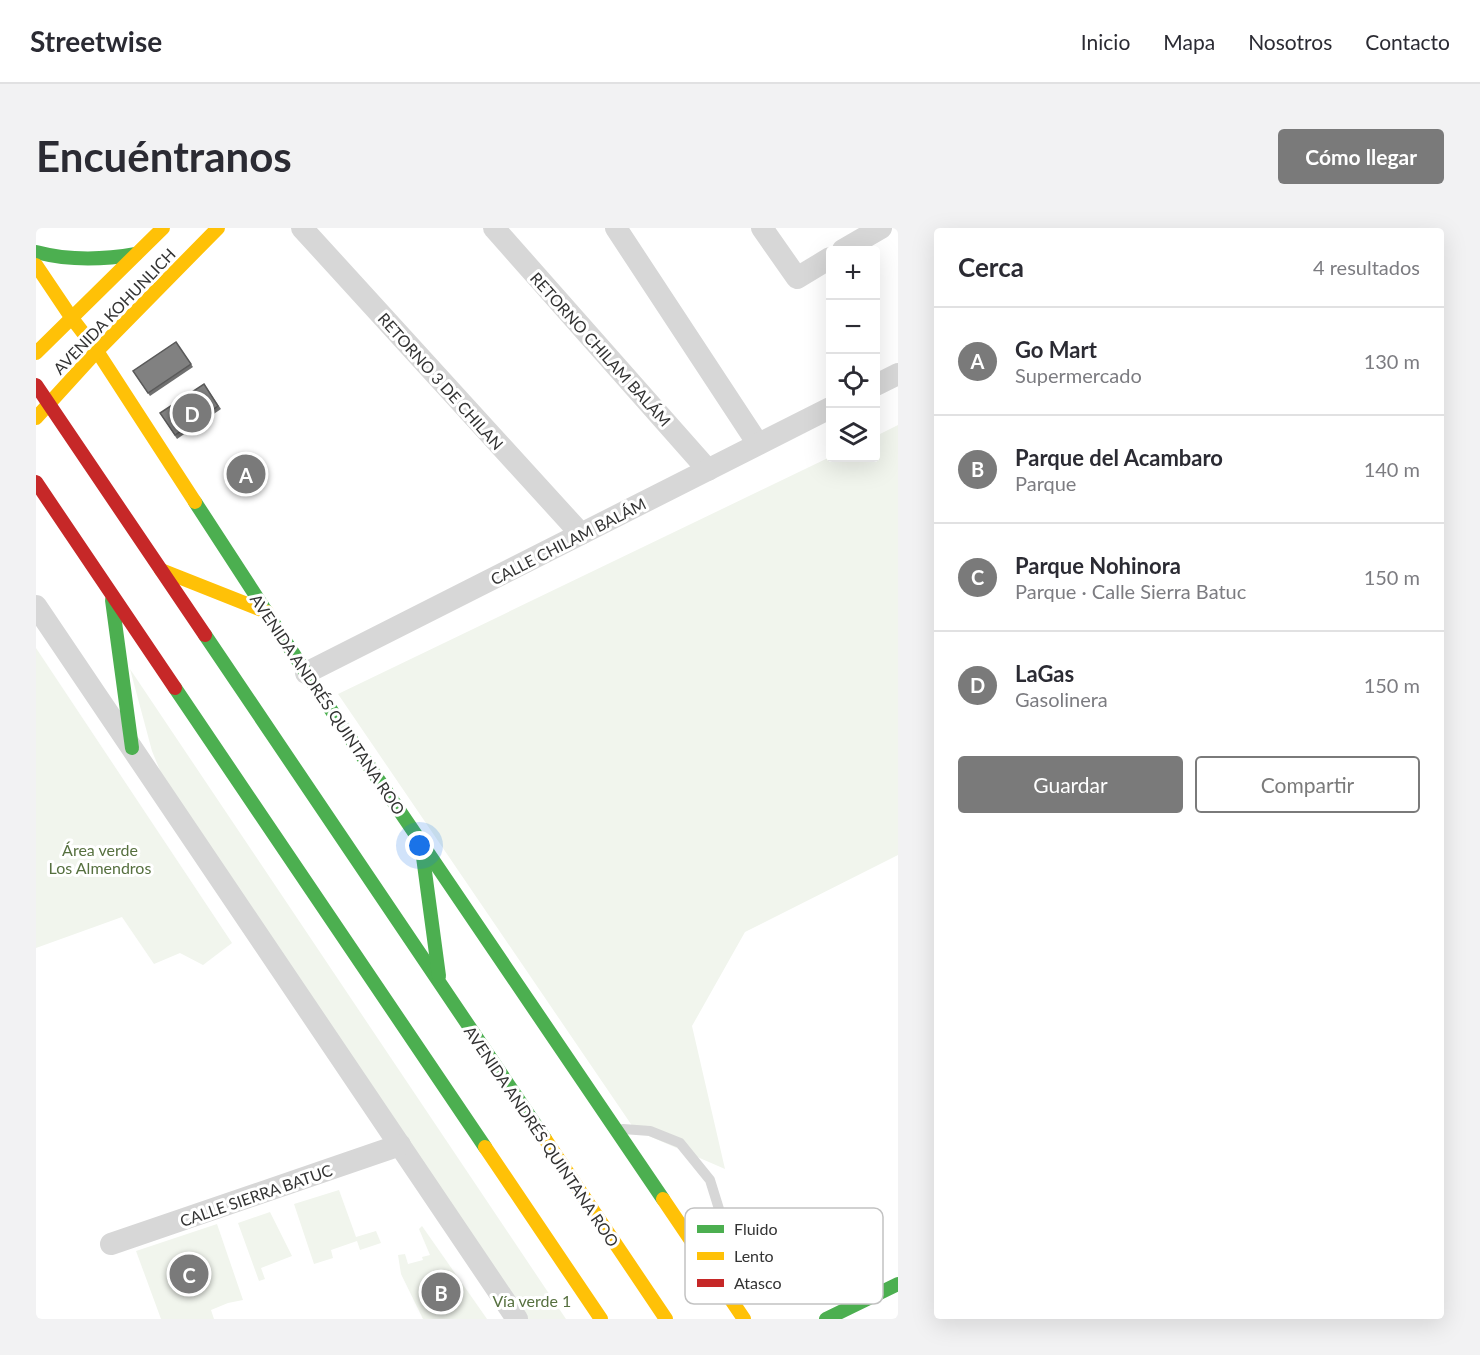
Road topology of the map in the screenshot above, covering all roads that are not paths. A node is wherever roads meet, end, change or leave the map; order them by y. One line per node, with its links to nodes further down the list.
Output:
1 (164, 228): 10 (main road, AVENIDA KOHUNLICH)
2 (218, 228): 14 (main road, AVENIDA KOHUNLICH)
3 (302, 228): 25 (street, RETORNO 3 DE CHILAN)
4 (494, 228): 23 (street, RETORNO CHILAM BALÁM)
5 (616, 228): 22 (street)
6 (762, 228): 11 (street)
7 (882, 228): 8 (street)
8 (850, 246)
9 (36, 252): 10 (main road)
10 (136, 254): 13 (main road, AVENIDA KOHUNLICH)
11 (826, 261)
12 (36, 265): 13 (main road, AVENIDA ANDRÉS QUINTANA ROO)
13 (71, 317): 14 (main road, AVENIDA ANDRÉS QUINTANA ROO); 15 (main road, AVENIDA KOHUNLICH)
14 (97, 351): 19 (main road, AVENIDA KOHUNLICH); 29 (main road, AVENIDA ANDRÉS QUINTANA ROO)
15 (36, 353)
16 (898, 374): 17 (street)
17 (880, 383)
18 (36, 385): 19 (main road, AVENIDA ANDRÉS QUINTANA ROO)
19 (48, 404): 21 (main road, AVENIDA KOHUNLICH); 26 (main road, AVENIDA ANDRÉS QUINTANA ROO)
20 (826, 410): 22 (street, CALLE CHILAM BALÁM)
21 (36, 418)
22 (759, 444): 23 (street, CALLE CHILAM BALÁM)
23 (708, 470): 25 (street, CALLE CHILAM BALÁM)
24 (36, 482): 27 (main road)
25 (581, 534): 30 (street, CALLE CHILAM BALÁM)
26 (162, 570): 29 (main road); 33 (main road, AVENIDA ANDRÉS QUINTANA ROO)
27 (111, 592): 31 (main road); 44 (main road)
28 (36, 606): 31 (street)
29 (267, 612): 30 (main road, AVENIDA ANDRÉS QUINTANA ROO)
30 (306, 673): 32 (main road, AVENIDA ANDRÉS QUINTANA ROO)
31 (132, 748): 35 (street)
32 (421, 842): 33 (main road); 34 (main road, AVENIDA ANDRÉS QUINTANA ROO)
33 (440, 984): 45 (main road, AVENIDA ANDRÉS QUINTANA ROO)
34 (615, 1128): 36 (lane); 37 (main road, AVENIDA ANDRÉS QUINTANA ROO)
35 (400, 1145): 38 (street, CALLE SIERRA BATUC); 43 (street)
36 (719, 1208)
37 (685, 1231)
38 (111, 1244)
39 (898, 1284): 40 (main road)
40 (883, 1291)
41 (734, 1304): 46 (main road, AVENIDA ANDRÉS QUINTANA ROO)
42 (857, 1304): 47 (main road)
43 (517, 1319)
44 (601, 1319)
45 (666, 1319)
46 (744, 1319)
47 (826, 1319)

